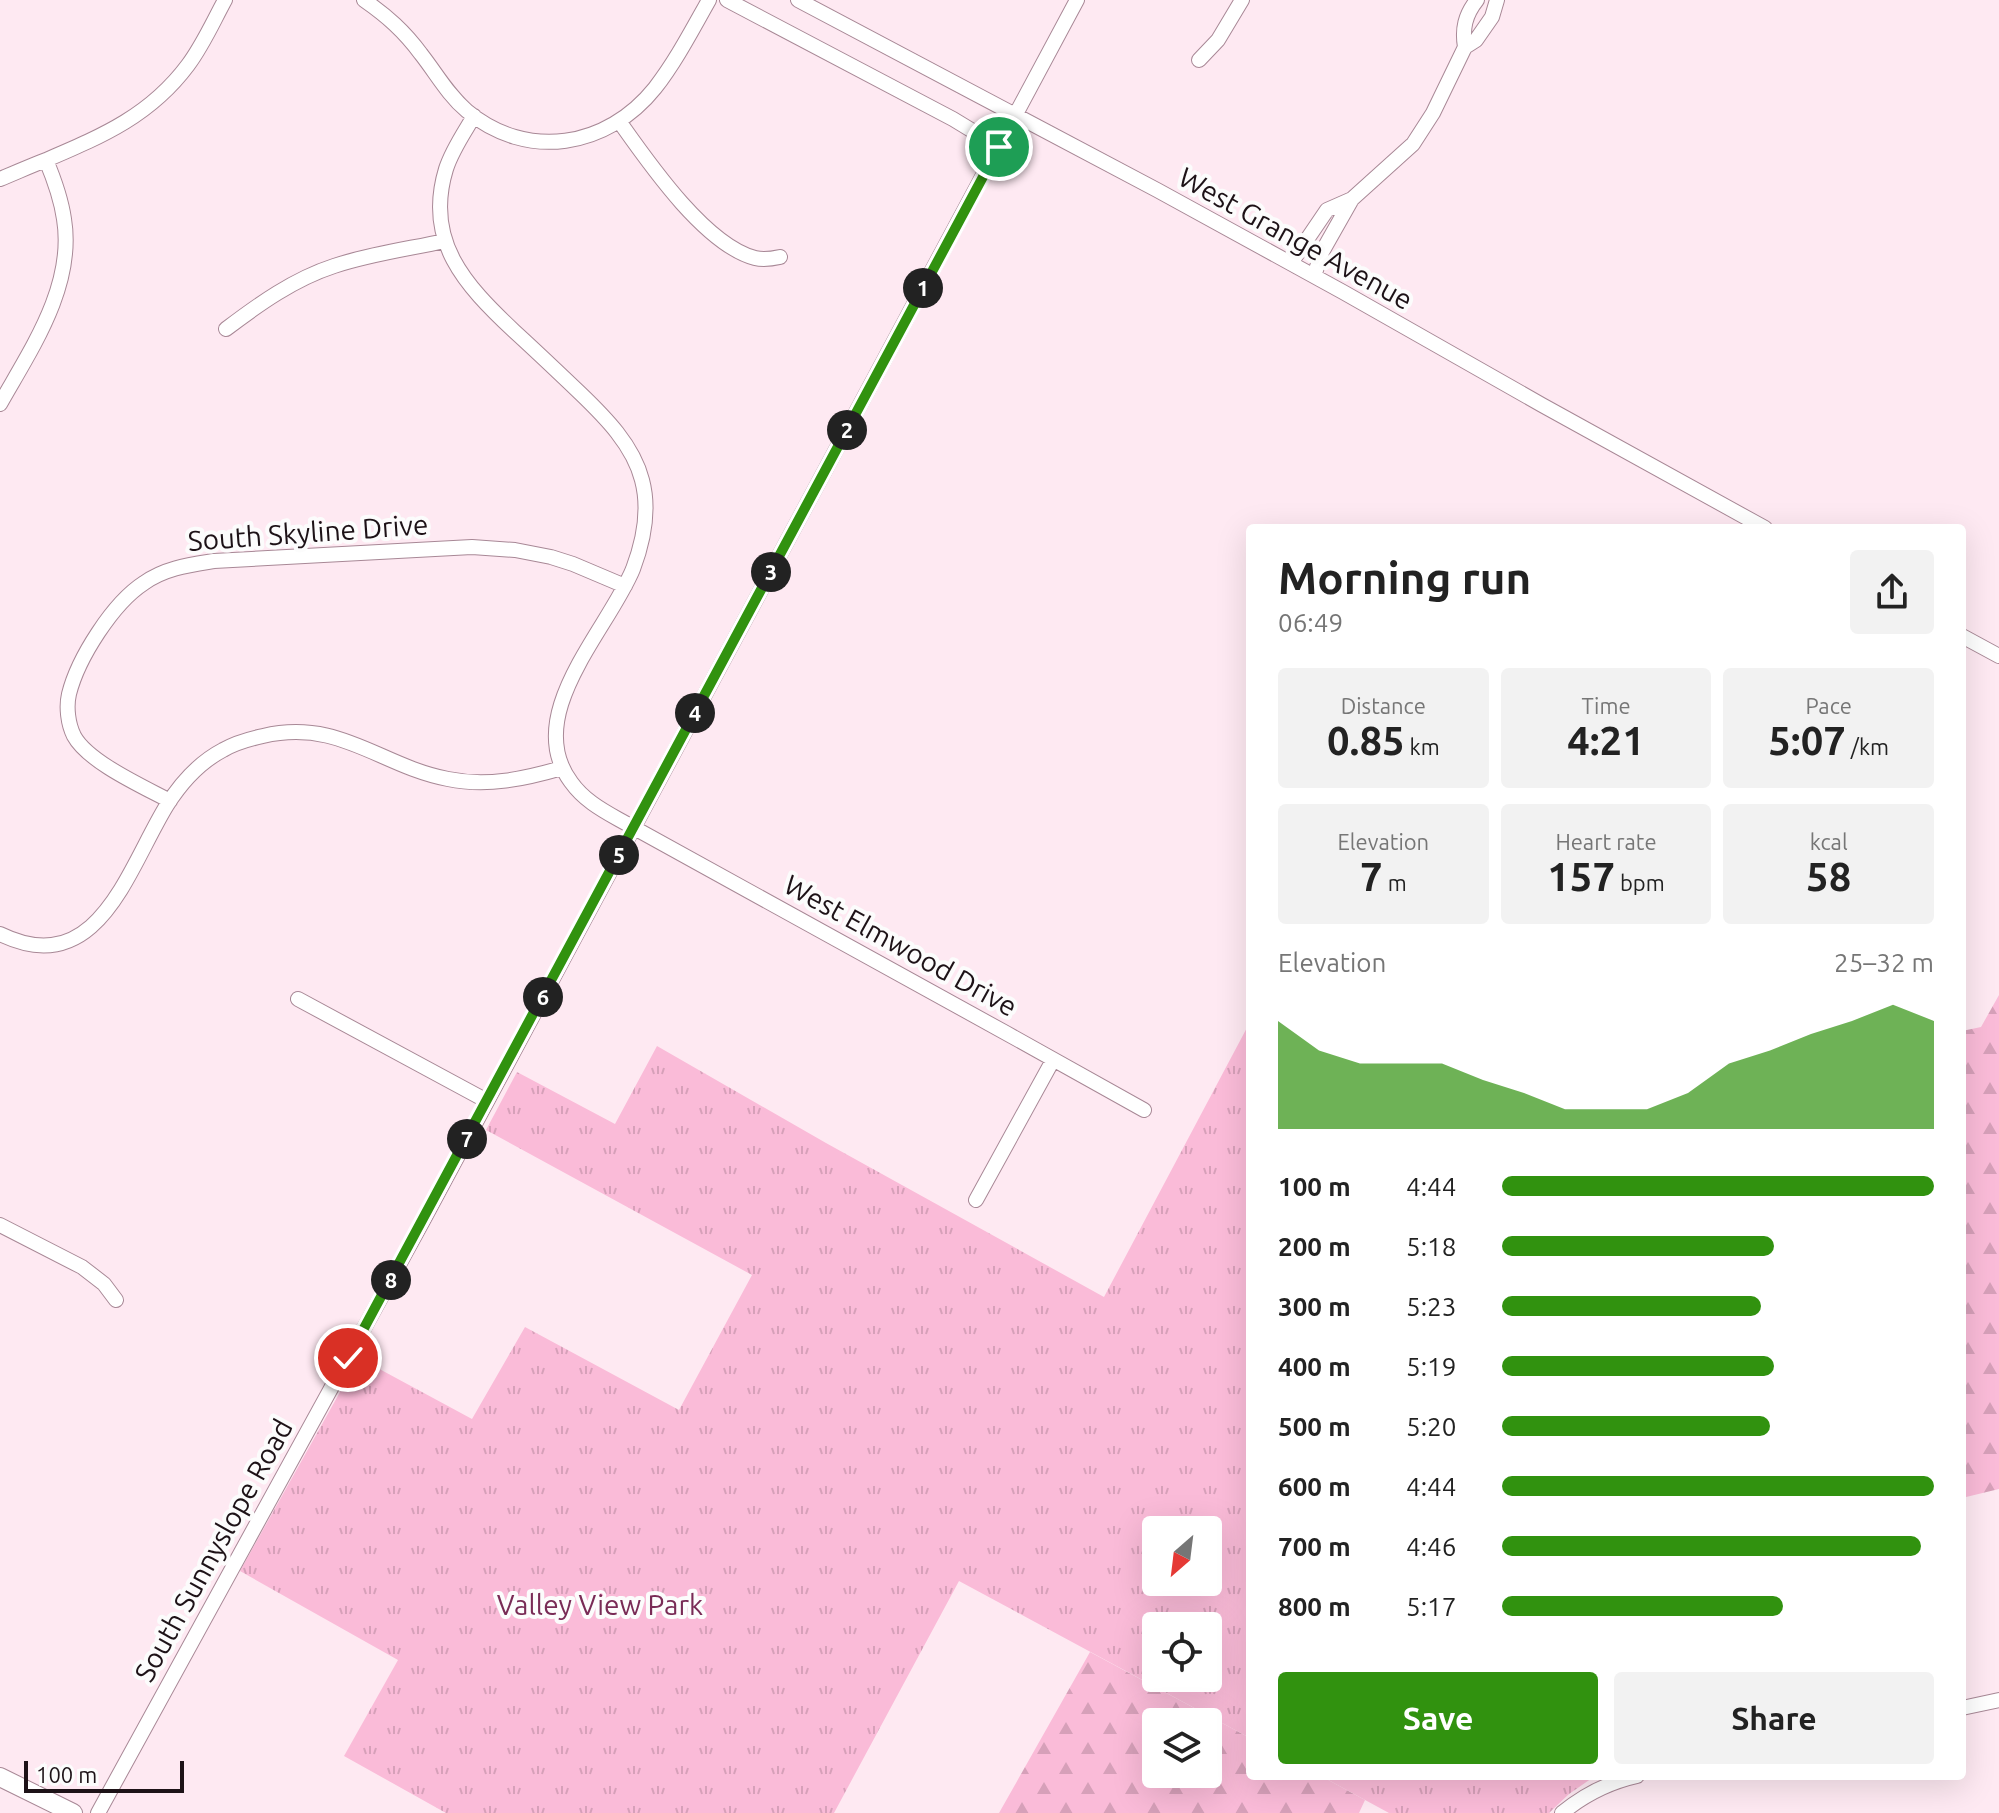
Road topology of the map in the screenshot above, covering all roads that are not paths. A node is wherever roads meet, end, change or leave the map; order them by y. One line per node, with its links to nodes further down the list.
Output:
1 (225, 0): 16 (street)
2 (364, 0): 12 (street)
3 (709, 0): 14 (street)
4 (727, 0): 15 (street)
5 (798, 0): 13 (street, West Grange Avenue)
6 (1077, 0): 13 (street, South Sunnyslope Road)
7 (1242, 0): 11 (street)
8 (1477, 0): 10 (street)
9 (1497, 0): 10 (street)
10 (1465, 47): 18 (street)
11 (1199, 60)
12 (474, 116): 14 (street); 19 (street)
13 (1016, 116): 15 (street, South Sunnyslope Road); 21 (street, West Grange Avenue)
14 (619, 121): 20 (street)
15 (999, 147): 31 (street, South Sunnyslope Road)
16 (46, 160): 17 (street); 24 (street)
17 (0, 179)
18 (1352, 199): 21 (street); 22 (street)
19 (445, 241): 23 (street); 26 (street)
20 (780, 257)
21 (1291, 263): 22 (street, West Grange Avenue)
22 (1314, 276): 25 (street, West Grange Avenue)
23 (226, 329)
24 (0, 404)
25 (1758, 524)
26 (625, 586): 29 (street); 30 (street, South Skyline Drive)
27 (1966, 638): 28 (street)
28 (1999, 656)
29 (562, 768): 30 (street); 31 (street, West Elmwood Drive)
30 (170, 801): 32 (street)
31 (633, 828): 34 (street, West Elmwood Drive); 35 (street, South Sunnyslope Road)
32 (0, 934)
33 (298, 999): 35 (street)
34 (1053, 1060): 36 (street, West Elmwood Drive); 37 (street)
35 (487, 1101): 45 (street, South Sunnyslope Road)
36 (1144, 1110)
37 (976, 1200)
38 (0, 1225): 39 (street)
39 (116, 1300)
40 (1999, 1700): 41 (street)
41 (1966, 1707)
42 (0, 1777): 44 (main road)
43 (1625, 1780): 46 (street)
44 (73, 1813)
45 (98, 1813)
46 (1562, 1813)

